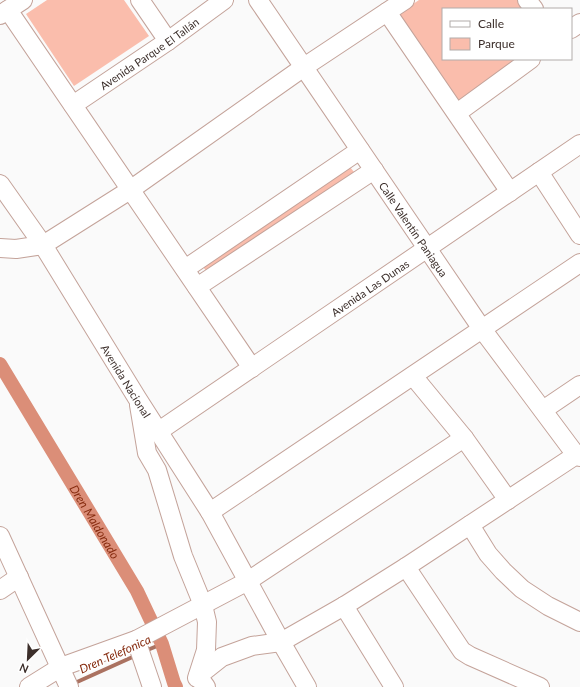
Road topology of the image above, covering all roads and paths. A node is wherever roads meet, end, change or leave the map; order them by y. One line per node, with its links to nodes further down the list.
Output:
1 (23, 0): 8 (street)
2 (140, 0): 10 (street)
3 (224, 0): 10 (street, Avenida Parque El Tallán)
4 (258, 0): 12 (street, Calle Valentín Paniagua)
5 (405, 0): 9 (street)
6 (527, 0): 7 (street)
7 (533, 8)
8 (4, 12): 13 (street)
9 (387, 12): 12 (street); 14 (street)
10 (168, 41): 13 (street, Avenida Parque El Tallán)
11 (530, 60): 14 (street)
12 (304, 67): 16 (street, Calle Valentín Paniagua); 20 (street)
13 (73, 105): 20 (street)
14 (457, 113): 21 (street)
15 (580, 144): 18 (street, Avenida Las Dunas)
16 (360, 150): 17 (street, Calle Valentín Paniagua); 27 (street)
17 (374, 170): 25 (street, Calle Valentín Paniagua); 28 (street)
18 (539, 172): 21 (street, Avenida Las Dunas); 22 (street)
19 (0, 184): 23 (street, Avenida Nacional)
20 (130, 190): 23 (street); 27 (street)
21 (510, 192): 25 (street, Avenida Las Dunas)
22 (580, 234)
23 (43, 246): 24 (street); 33 (street, Avenida Nacional)
24 (0, 248)
25 (427, 248): 29 (street, Calle Valentín Paniagua); 30 (street, Avenida Las Dunas)
26 (580, 263): 29 (street)
27 (185, 269): 28 (street)
28 (197, 287): 30 (street)
29 (482, 329): 31 (street); 34 (street, Calle Valentín Paniagua)
30 (252, 368): 35 (street, Avenida Las Dunas)
31 (413, 376): 36 (street); 39 (street)
32 (580, 385): 34 (street)
33 (137, 398): 35 (street, Avenida Nacional); 46 (street)
34 (542, 410): 37 (street, Calle Valentín Paniagua)
35 (159, 431): 39 (street, Avenida Nacional)
36 (464, 438): 38 (street); 44 (street)
37 (578, 456): 38 (street)
38 (508, 500): 40 (street)
39 (210, 512): 44 (street, Avenida Nacional)
40 (470, 525): 42 (street); 48 (street)
41 (0, 536): 43 (street)
42 (406, 567): 47 (street); 58 (street)
43 (19, 577): 45 (street); 51 (street)
44 (248, 581): 46 (street); 50 (street, Avenida Nacional)
45 (0, 590)
46 (203, 605): 49 (street); 52 (street)
47 (344, 606): 50 (street); 57 (street)
48 (580, 622)
49 (136, 640): 51 (street); 55 (street)
50 (281, 642): 52 (street); 56 (street, Avenida Nacional)
51 (60, 667): 53 (street); 54 (street)
52 (198, 683)
53 (29, 687)
54 (70, 687)
55 (152, 687)
56 (307, 687)
57 (394, 687)
58 (540, 687)

